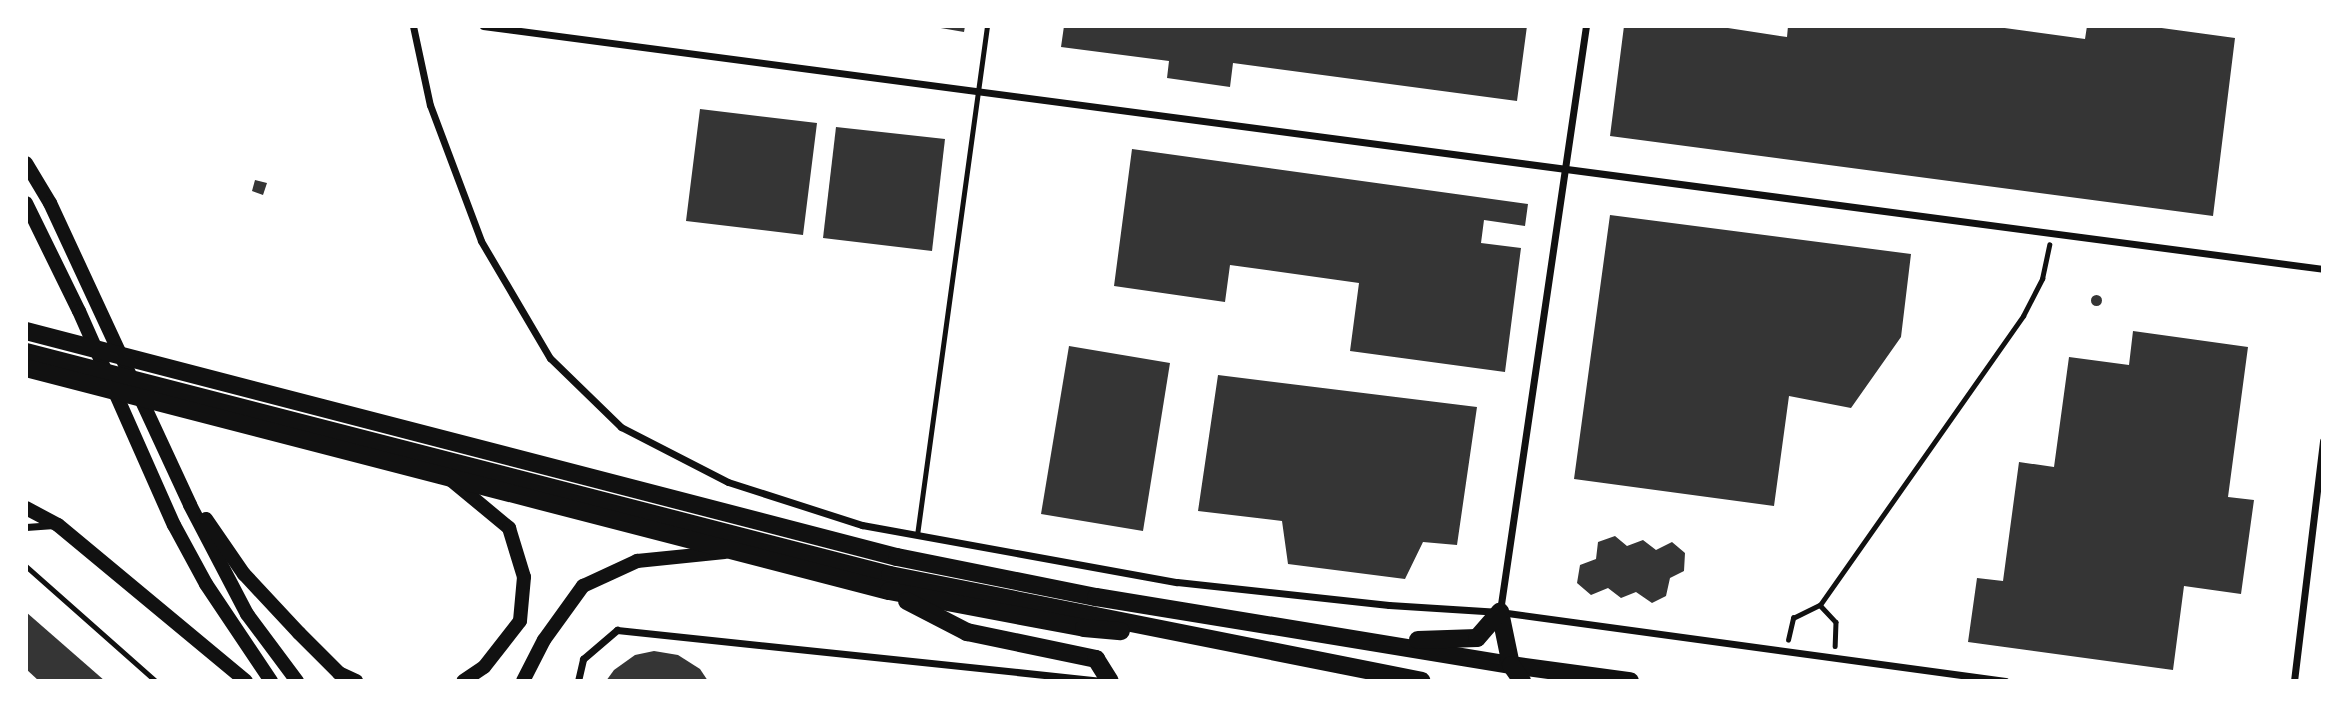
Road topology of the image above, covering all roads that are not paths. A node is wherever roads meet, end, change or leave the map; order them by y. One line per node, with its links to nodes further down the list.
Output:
1 (413, 26): 19 (street)
2 (483, 26): 5 (street)
3 (988, 26): 5 (lane)
4 (1586, 26): 7 (street)
5 (978, 92): 7 (street); 19 (lane)
6 (26, 163): 15 (main road)
7 (1564, 170): 9 (street); 22 (street)
8 (26, 203): 27 (main road)
9 (2323, 270)
10 (26, 331): 24 (main road)
11 (26, 352): 23 (main road)
12 (26, 368): 14 (main road)
13 (2323, 441): 38 (street)
14 (450, 480): 20 (main road); 30 (main road)
15 (180, 483): 28 (main road); 29 (main road)
16 (26, 508): 17 (main road)
17 (58, 525): 18 (street); 26 (main road)
18 (26, 527)
19 (917, 535): 22 (street)
20 (733, 551): 21 (main road); 31 (main road)
21 (889, 591): 23 (main road); 33 (main road)
22 (1500, 612): 24 (main road); 25 (main road); 37 (street)
23 (1191, 635): 34 (main road)
24 (1376, 641): 25 (main road)
25 (1511, 665): 35 (main road); 36 (main road)
26 (246, 681)
27 (271, 681)
28 (297, 681)
29 (356, 681)
30 (463, 681)
31 (523, 681)
32 (578, 681): 33 (street)
33 (1108, 681)
34 (1422, 681)
35 (1522, 681)
36 (1630, 681)
37 (2005, 681)
38 (2294, 681)

